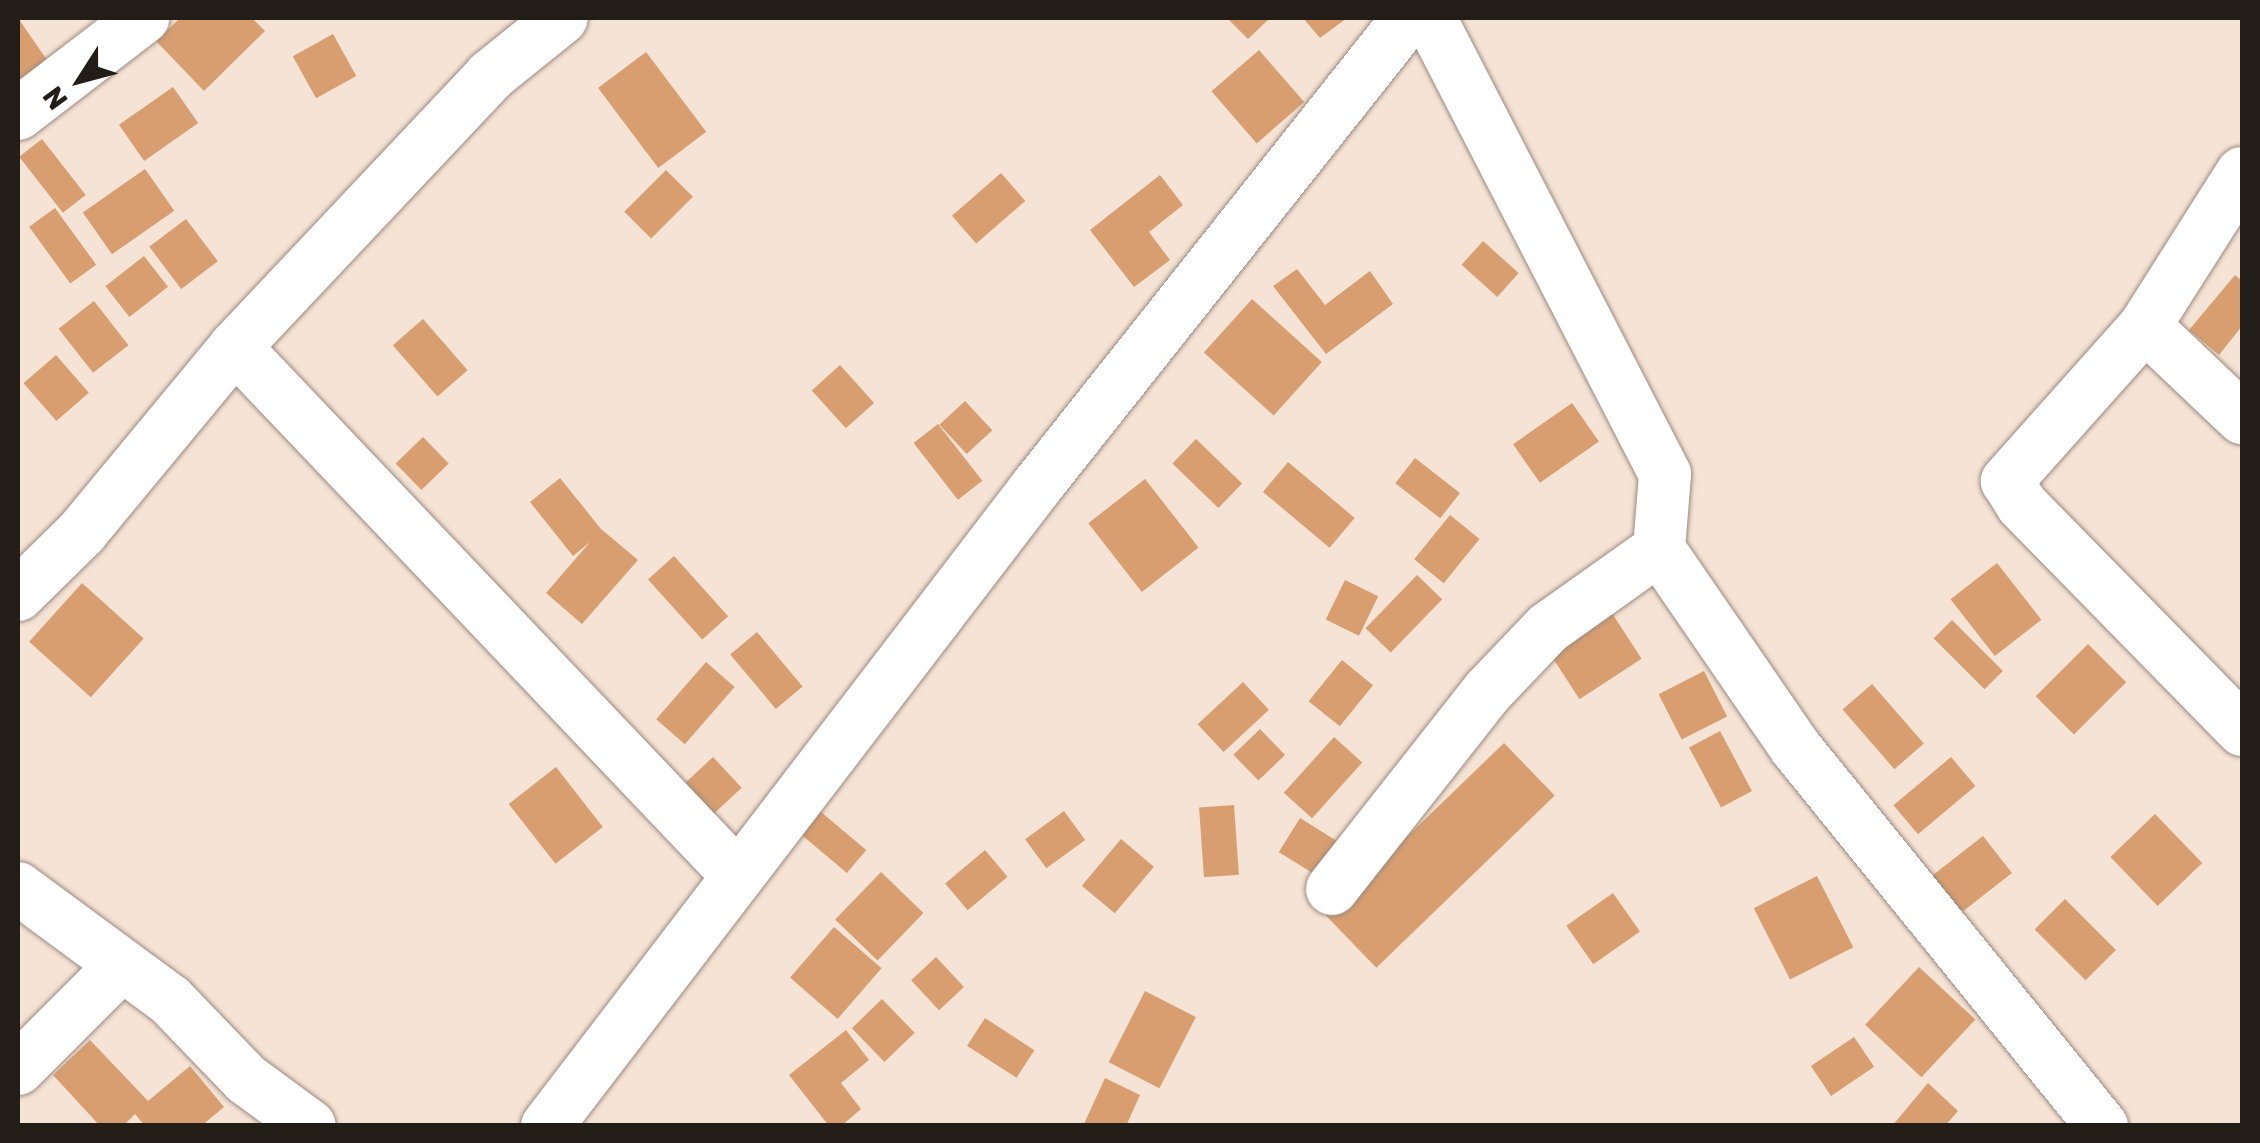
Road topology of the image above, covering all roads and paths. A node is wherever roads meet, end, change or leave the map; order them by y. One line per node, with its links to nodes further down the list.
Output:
1 (142, 18): 5 (street)
2 (562, 18): 8 (street)
3 (1408, 18): 13 (street)
4 (1430, 18): 10 (street)
5 (18, 114)
6 (2242, 173): 7 (street)
7 (2145, 326): 9 (street); 12 (street)
8 (235, 348): 11 (street); 13 (street)
9 (2242, 418)
10 (1659, 549): 15 (street); 20 (street)
11 (18, 595)
12 (2242, 730)
13 (736, 874): 19 (street)
14 (18, 888): 16 (street)
15 (1332, 889)
16 (119, 968): 17 (street); 18 (street)
17 (18, 1068)
18 (310, 1126)
19 (547, 1126)
20 (2102, 1126)

